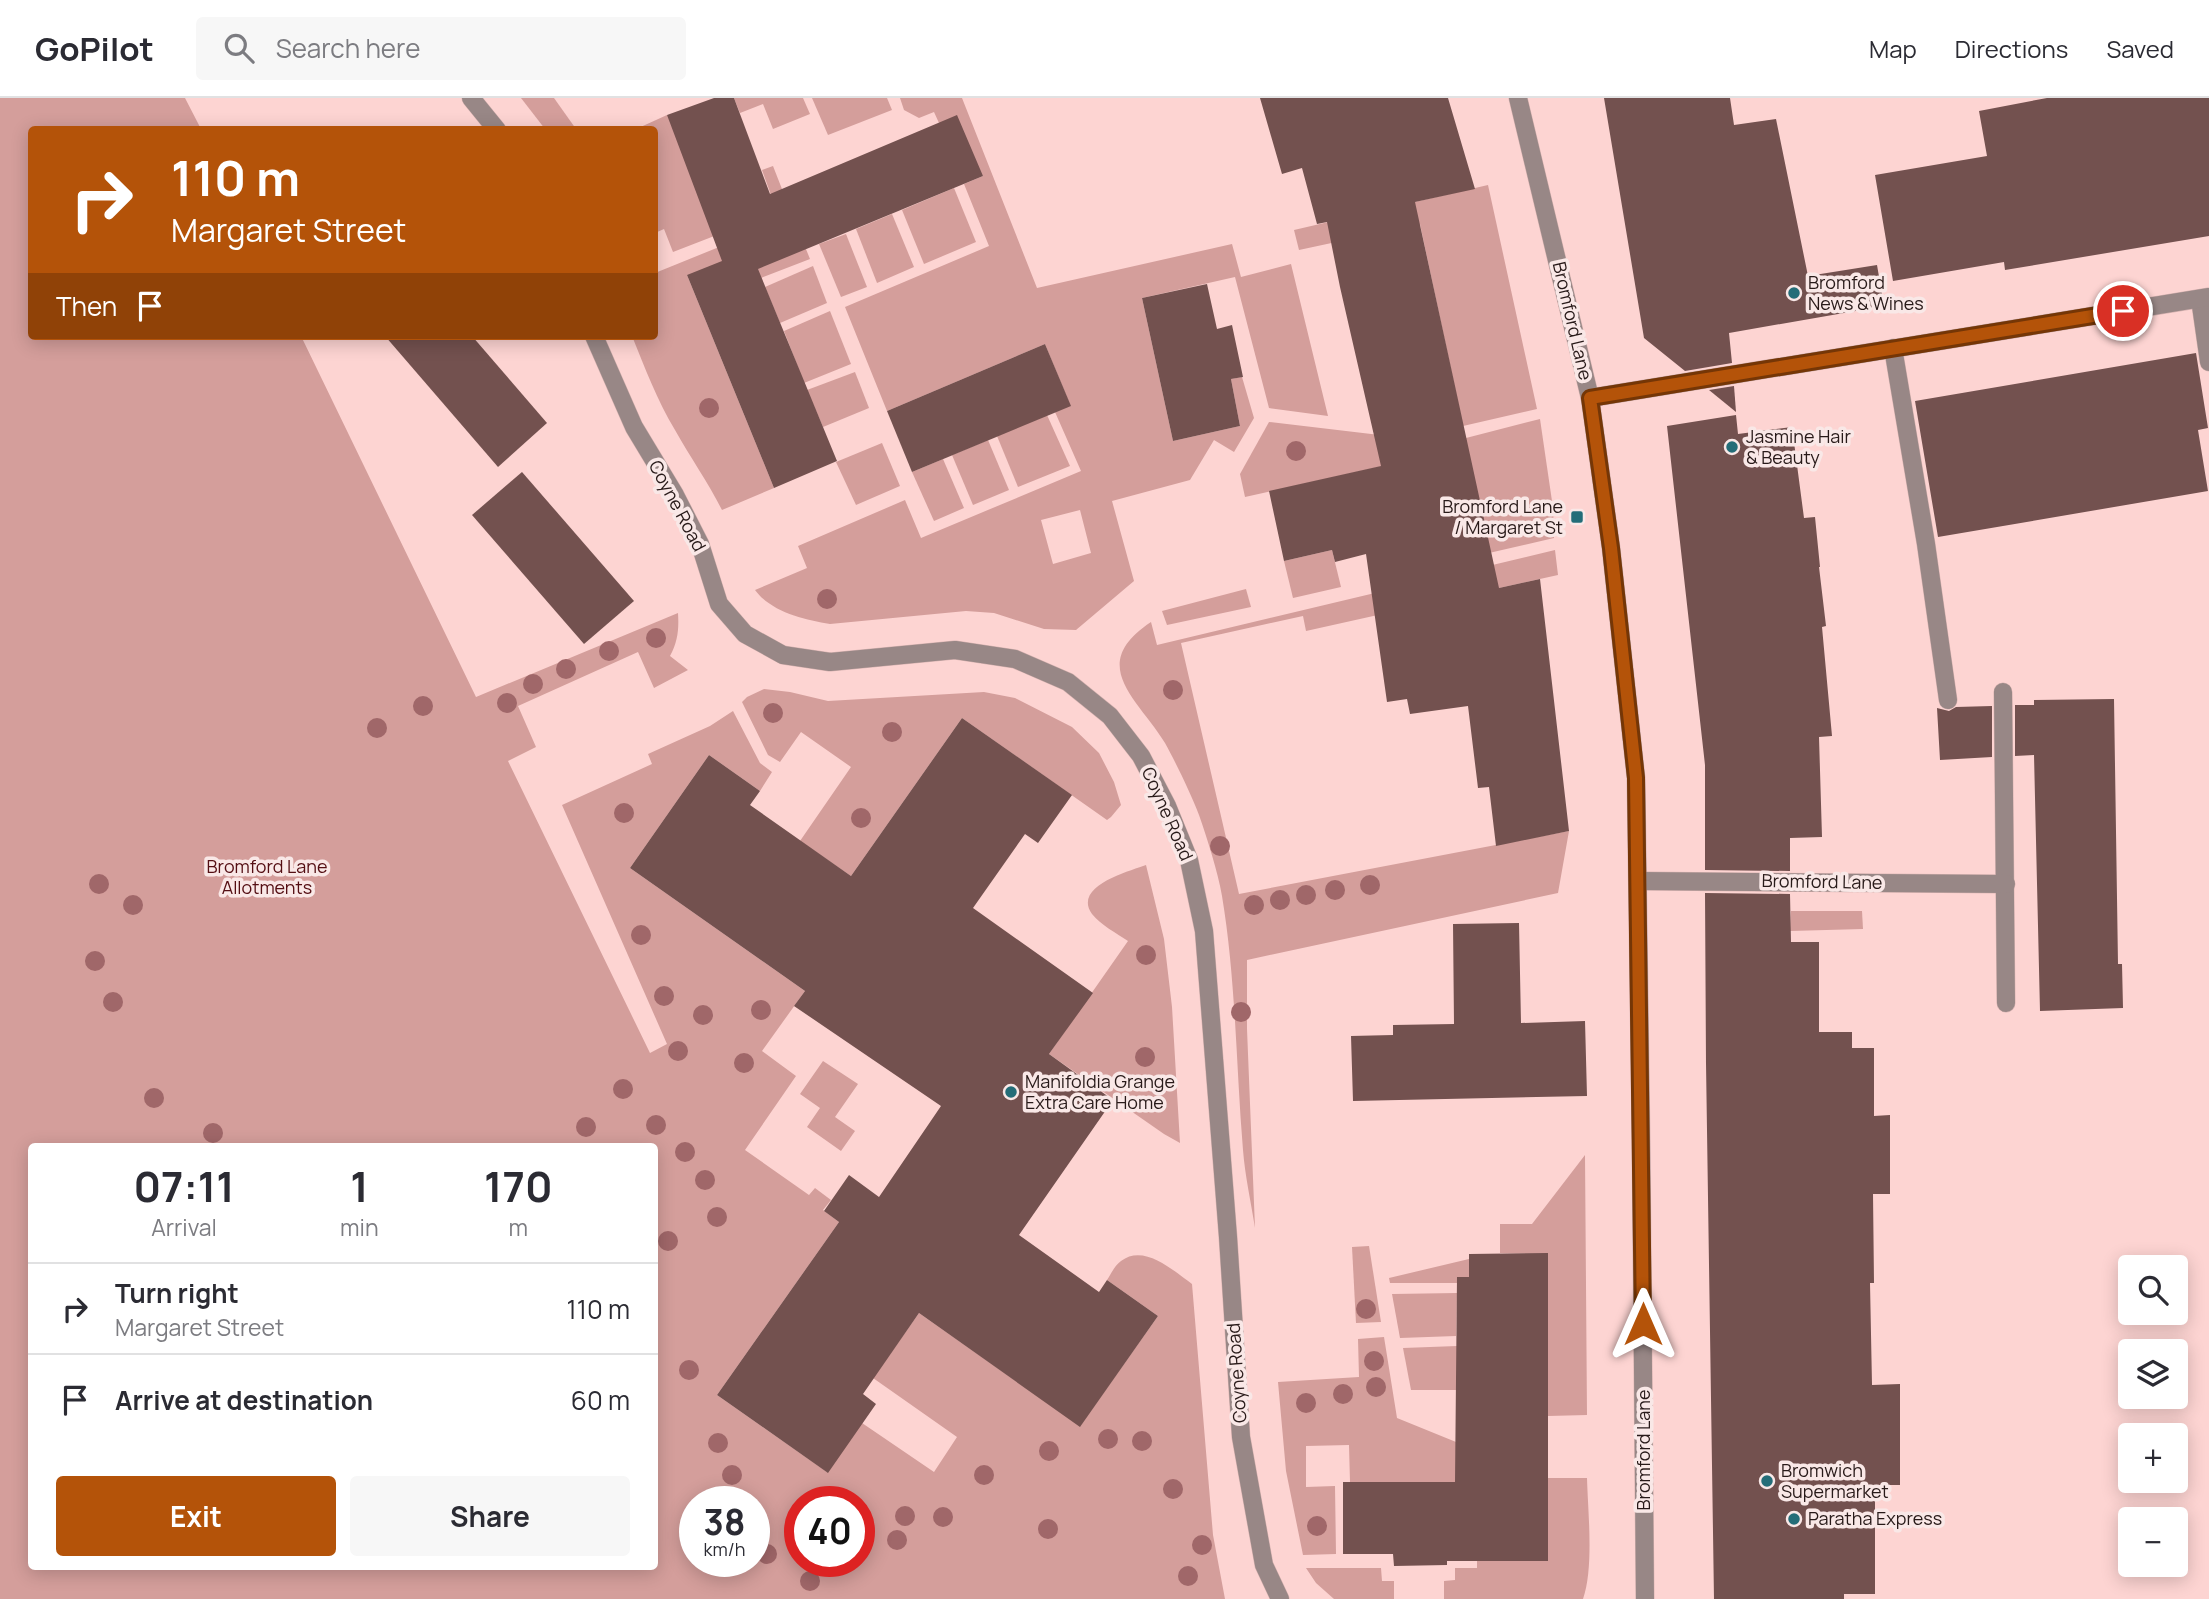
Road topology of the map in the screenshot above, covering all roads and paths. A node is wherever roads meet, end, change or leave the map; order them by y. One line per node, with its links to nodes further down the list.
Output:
1 (471, 98): 3 (street)
2 (1518, 98): 8 (street, Bromford Lane)
3 (494, 126)
4 (2204, 298): 6 (street); 7 (street)
5 (596, 340): 14 (street, Coyne Road)
6 (1893, 348): 8 (street); 10 (street)
7 (2209, 362)
8 (1590, 398): 11 (street, Bromford Lane)
9 (2003, 692): 12 (street)
10 (1948, 700)
11 (1638, 881): 12 (street, Bromford Lane); 15 (street, Bromford Lane)
12 (2006, 884): 13 (street)
13 (2006, 1003)
14 (1280, 1599)
15 (1645, 1599)

